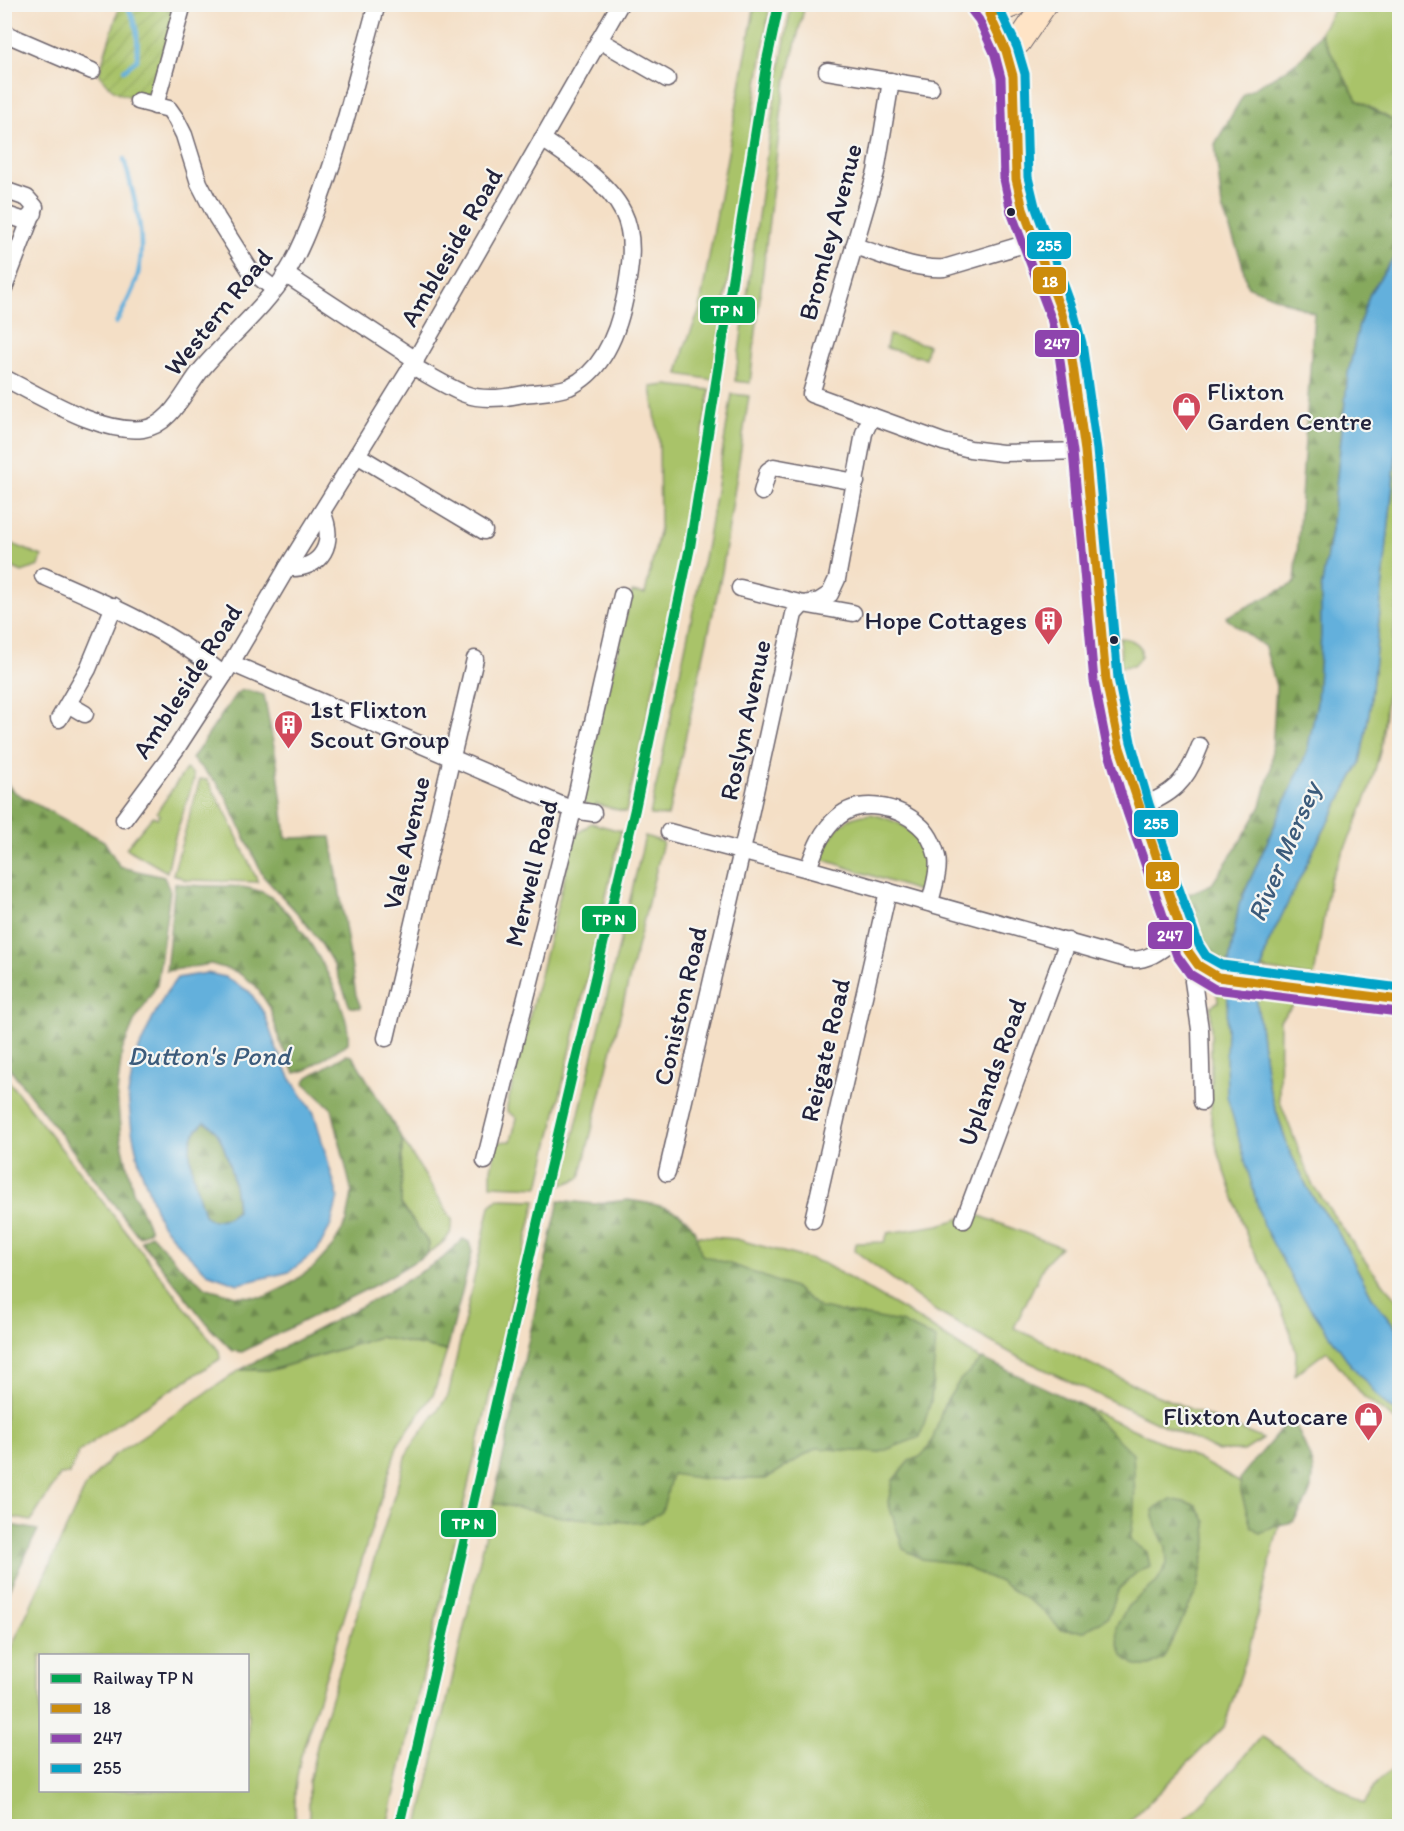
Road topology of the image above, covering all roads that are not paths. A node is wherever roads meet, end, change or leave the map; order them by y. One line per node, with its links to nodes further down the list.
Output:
1 (183, 4): 23 (street)
2 (377, 4): 21 (street, Western Road)
3 (620, 4): 8 (street, Ambleside Road)
4 (1015, 4): 6 (main road)
5 (1045, 4): 9 (main road)
6 (985, 9): 9 (main road)
7 (4, 33): 10 (street)
8 (599, 40): 12 (street); 15 (street, Ambleside Road)
9 (1006, 51): 19 (main road)
10 (92, 71)
11 (827, 71): 13 (street)
12 (667, 80)
13 (891, 81): 14 (street); 20 (street, Bromley Avenue)
14 (931, 88)
15 (542, 139): 24 (street, Ambleside Road); 24 (street)
16 (4, 190): 17 (street)
17 (34, 213): 18 (street); 22 (street)
18 (4, 214)
19 (1035, 241): 20 (street); 27 (main road)
20 (854, 246): 26 (street, Bromley Avenue)
21 (285, 274): 23 (street, Western Road); 24 (street)
22 (4, 288)
23 (274, 289): 25 (street, Western Road)
24 (414, 363): 28 (street, Ambleside Road)
25 (4, 378)
26 (872, 417): 27 (street); 29 (street)
27 (1085, 451): 43 (main road)
28 (357, 455): 31 (street); 39 (street, Ambleside Road)
29 (856, 482): 30 (street); 35 (street)
30 (762, 492)
31 (484, 531)
32 (43, 576): 36 (street)
33 (740, 588): 35 (street)
34 (622, 595): 44 (street, Merwell Road)
35 (803, 604): 37 (street); 48 (street, Roslyn Avenue)
36 (114, 606): 39 (street); 40 (street)
37 (853, 613)
38 (476, 659): 42 (street, Vale Avenue)
39 (228, 669): 42 (street); 46 (street, Ambleside Road)
40 (85, 714)
41 (1200, 746): 43 (street)
42 (453, 757): 44 (street); 56 (street, Vale Avenue)
43 (1138, 808): 52 (main road)
44 (573, 810): 45 (street); 58 (street, Merwell Road)
45 (592, 813)
46 (124, 819)
47 (669, 832): 48 (street)
48 (742, 851): 49 (street); 59 (street, Coniston Road)
49 (808, 869): 50 (street); 51 (street)
50 (888, 891): 51 (street); 60 (street, Reigate Road)
51 (930, 903): 53 (street)
52 (1181, 935): 53 (street); 54 (main road)
53 (1068, 941): 61 (street, Uplands Road)
54 (1208, 971): 55 (main road); 57 (street)
55 (1400, 1000)
56 (386, 1038)
57 (1202, 1102)
58 (484, 1161)
59 (667, 1173)
60 (813, 1220)
61 (964, 1220)

